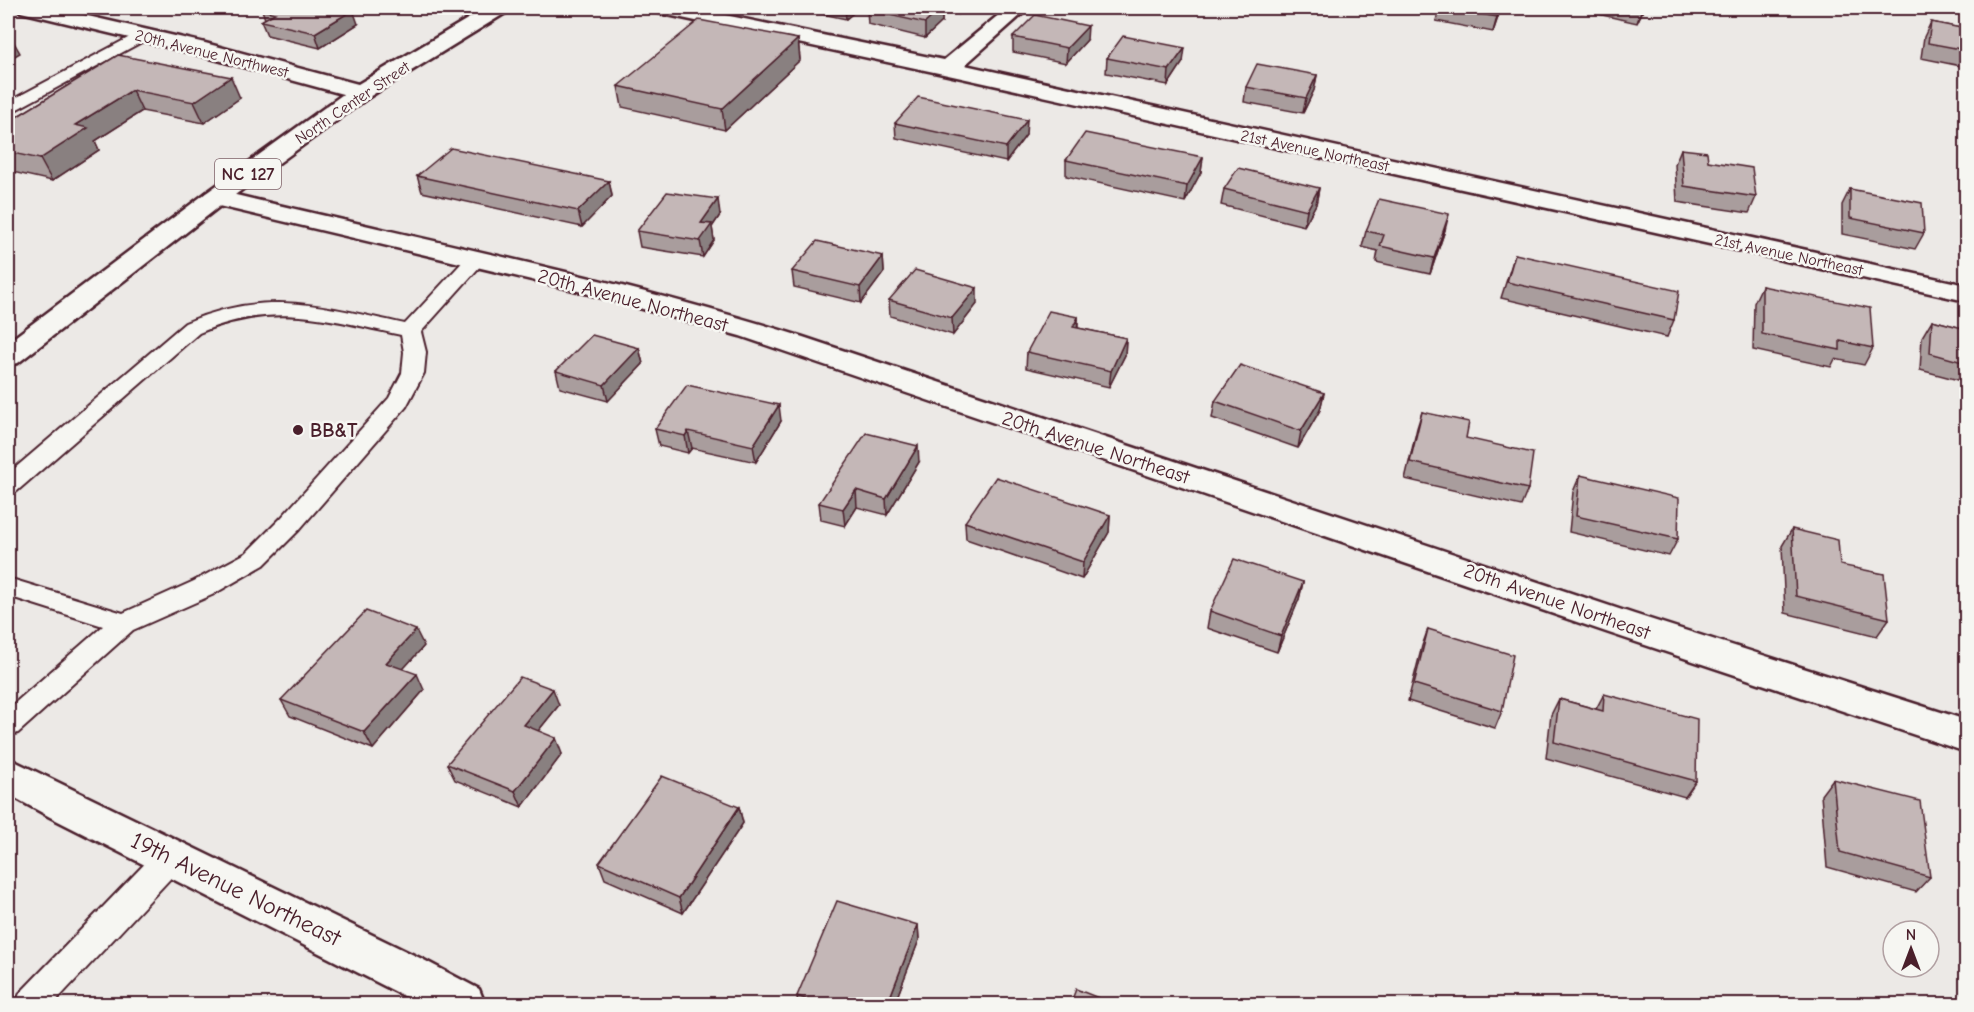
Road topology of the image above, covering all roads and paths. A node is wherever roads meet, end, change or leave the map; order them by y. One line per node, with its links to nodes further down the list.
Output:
1 (28, 8): 6 (street, 20th Avenue Northwest)
2 (500, 8): 8 (street, North Center Street / NC 127)
3 (663, 8): 5 (street, 21st Avenue Northeast)
4 (1018, 8): 7 (street)
5 (693, 10): 7 (street, 21st Avenue Northeast)
6 (143, 35): 8 (street, 20th Avenue Northwest); 9 (lane)
7 (948, 68): 12 (street, 21st Avenue Northeast)
8 (361, 92): 10 (street, North Center Street / NC 127)
9 (8, 109)
10 (214, 198): 11 (street, 20th Avenue Northeast); 14 (street, North Center Street / NC 127)
11 (476, 259): 13 (lane); 19 (street, 20th Avenue Northeast)
12 (1966, 293)
13 (411, 331): 15 (lane); 17 (lane)
14 (8, 356)
15 (8, 486)
16 (8, 587): 17 (lane)
17 (124, 623): 18 (lane)
18 (8, 725)
19 (1966, 736)
20 (8, 775): 21 (street, 19th Avenue Northeast)
21 (171, 857): 22 (lane); 23 (street, 19th Avenue Northeast)
22 (32, 1005)
23 (463, 1005)

